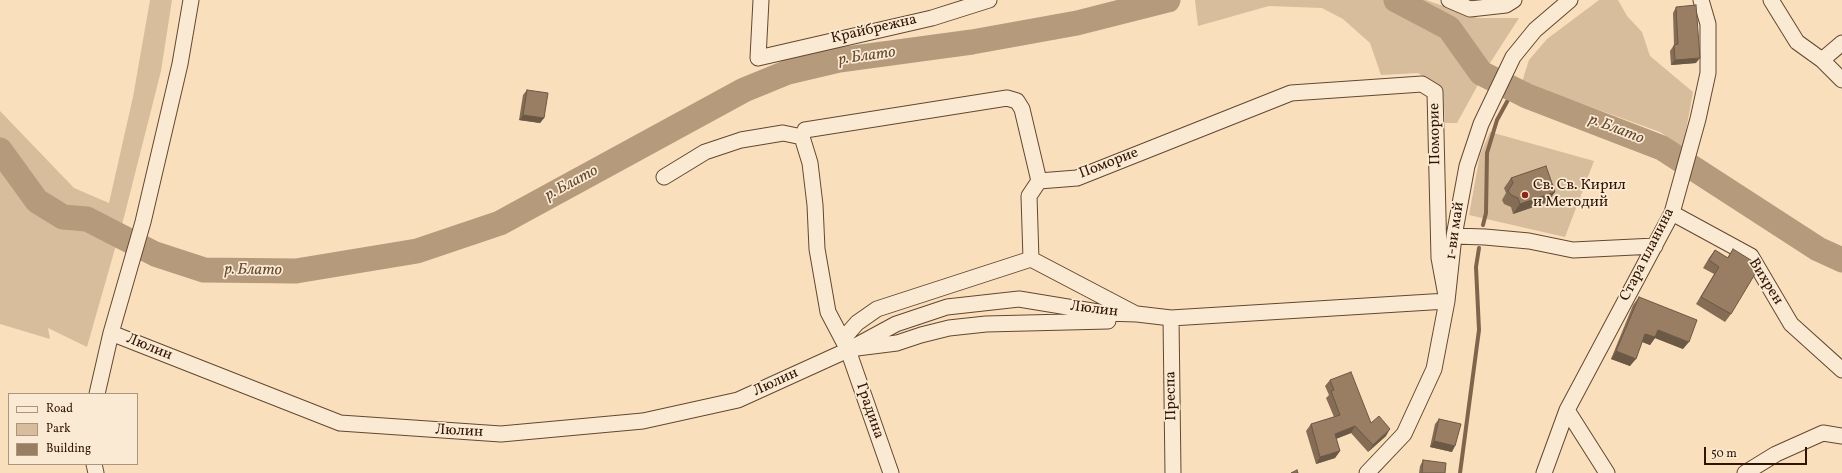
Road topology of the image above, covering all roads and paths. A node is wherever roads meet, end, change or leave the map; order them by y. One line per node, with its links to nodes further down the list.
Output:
1 (191, 0): 23 (street)
2 (761, 0): 3 (street, Крайбрежна)
3 (989, 0)
4 (1449, 0): 5 (street)
5 (1514, 0)
6 (1570, 0): 16 (street, 1-ви май)
7 (1701, 0): 15 (street, Стара планина)
8 (1771, 0): 10 (street)
9 (1842, 43): 10 (street)
10 (1822, 60): 11 (street)
11 (1842, 80)
12 (802, 137): 13 (street); 14 (street); 24 (street)
13 (664, 177)
14 (1039, 181): 18 (street); 19 (street, Поморие)
15 (1672, 213): 17 (street, Стара планина); 25 (street, Вихрен)
16 (1454, 236): 17 (street); 19 (street, 1-ви май)
17 (1655, 246): 27 (street, Стара планина)
18 (1031, 259): 20 (street); 24 (street)
19 (1447, 301): 22 (street, Люлин); 31 (street, 1-ви май)
20 (1137, 314): 21 (street, Люлин); 24 (street, Люлин)
21 (1155, 316): 22 (street, Люлин); 24 (street)
22 (1171, 318): 30 (street, Преспа)
23 (111, 333): 24 (street, Люлин); 26 (street)
24 (846, 344): 29 (street, Градина)
25 (1842, 370)
26 (96, 393)
27 (1567, 410): 32 (street, Стара планина); 33 (street)
28 (1842, 436): 34 (street)
29 (891, 473)
30 (1173, 473)
31 (1367, 473)
32 (1544, 473)
33 (1606, 473)
34 (1745, 473)

